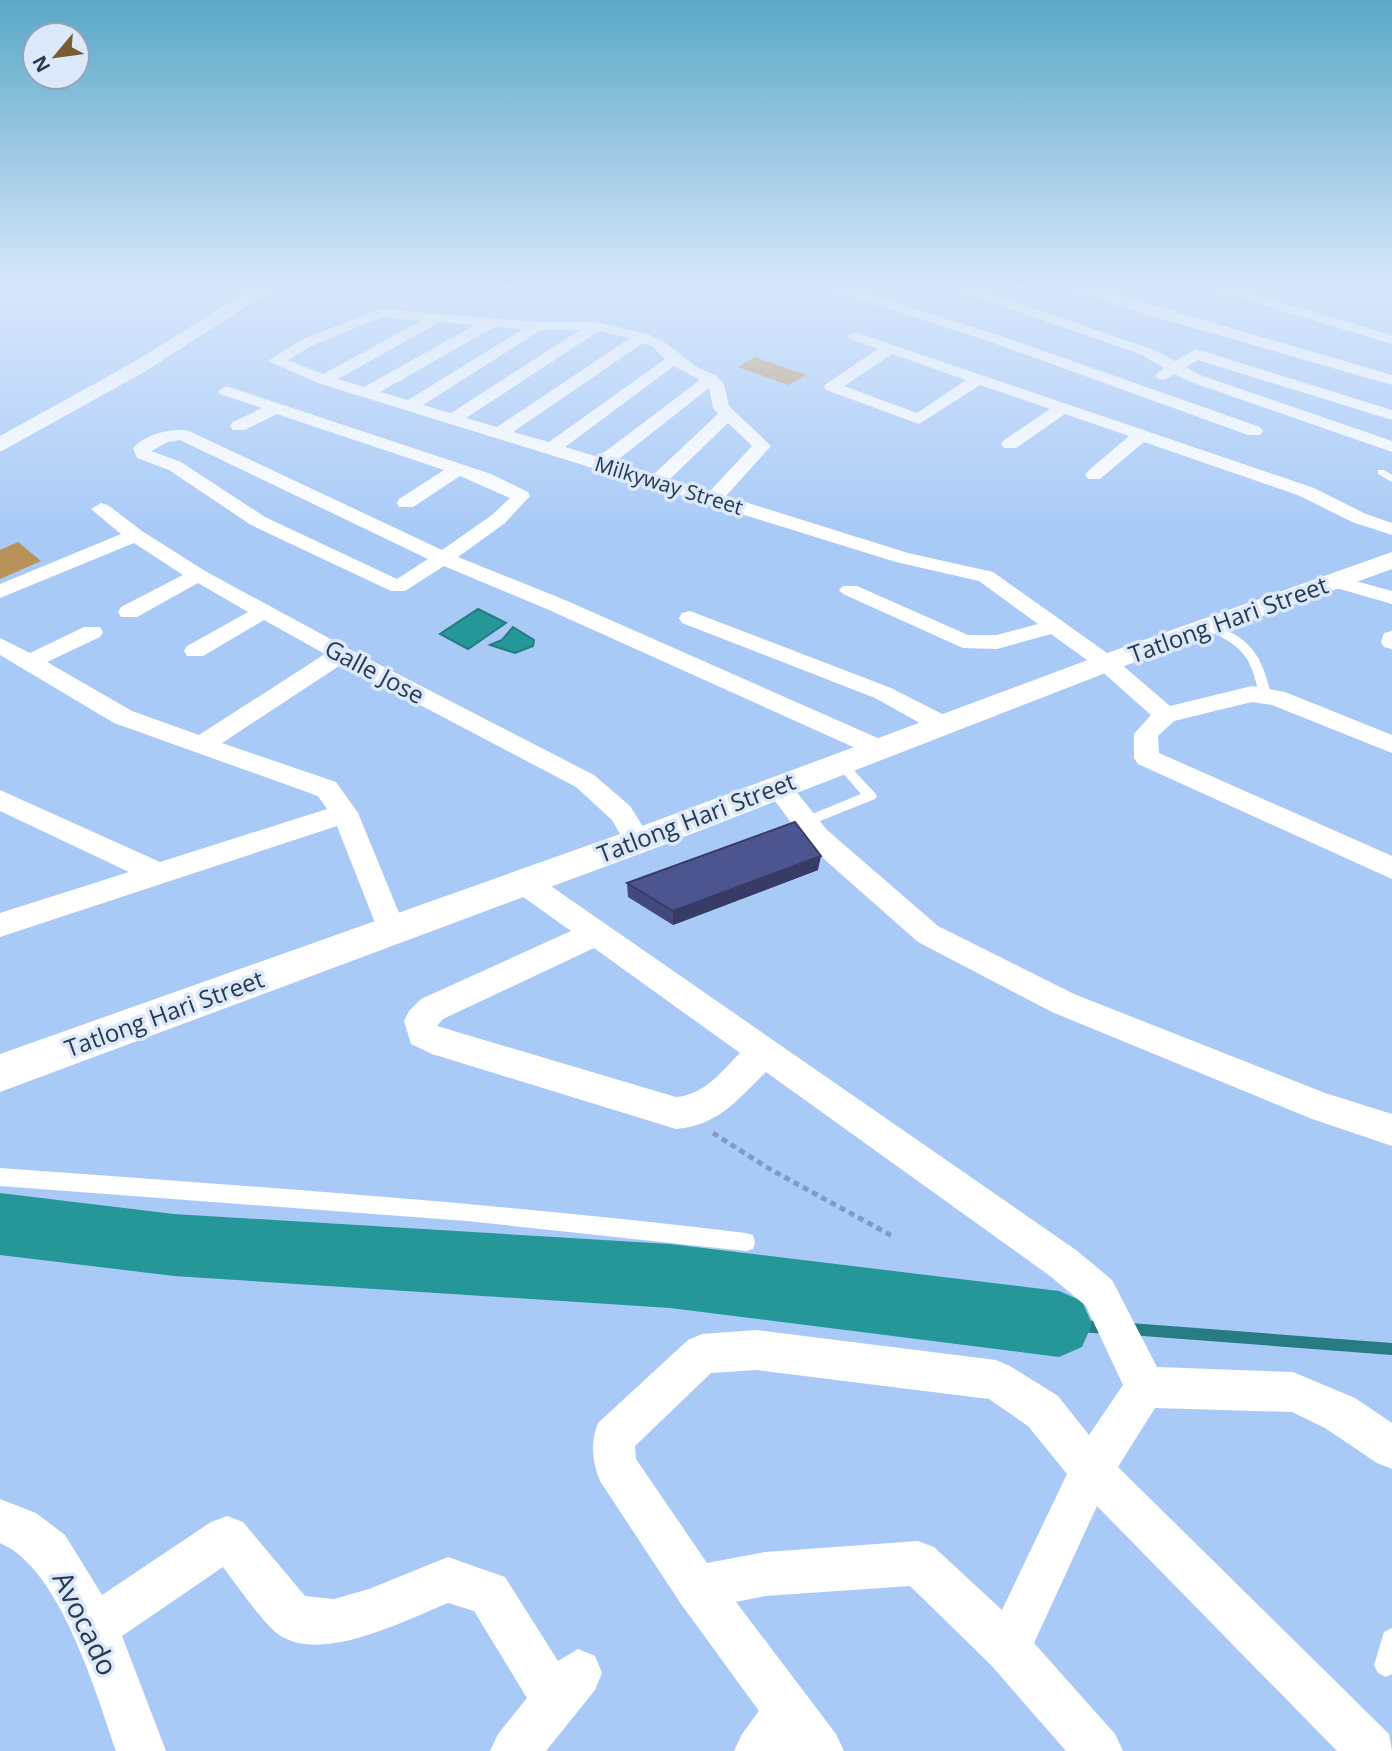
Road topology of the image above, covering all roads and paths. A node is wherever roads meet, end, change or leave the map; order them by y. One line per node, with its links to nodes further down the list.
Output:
1 (139, 367): 34 (street)
2 (287, 367): 18 (street, Milkyway Street)
3 (350, 367): 18 (street)
4 (412, 367): 22 (street)
5 (473, 367): 23 (street)
6 (534, 367): 28 (street)
7 (598, 367): 31 (street)
8 (663, 367): 36 (street)
9 (688, 367): 17 (street)
10 (862, 367): 16 (street)
11 (946, 367): 16 (street)
12 (1073, 367): 20 (street)
13 (1237, 367): 27 (street)
14 (1345, 367): 19 (street)
15 (1175, 368): 20 (street); 35 (street)
16 (979, 378): 24 (street)
17 (710, 379): 26 (street); 37 (street)
18 (324, 380): 22 (street, Milkyway Street)
19 (1392, 380)
20 (1140, 390): 30 (street)
21 (226, 391): 25 (street)
22 (367, 392): 23 (street, Milkyway Street)
23 (410, 406): 28 (street, Milkyway Street)
24 (1064, 407): 32 (street); 33 (street)
25 (276, 408): 29 (street); 38 (street)
26 (727, 415): 42 (street); 43 (street)
27 (1392, 415)
28 (453, 419): 31 (street, Milkyway Street)
29 (239, 426)
30 (1254, 431)
31 (500, 433): 36 (street, Milkyway Street)
32 (1143, 434): 40 (street); 46 (street)
33 (1010, 444)
34 (0, 445)
35 (1392, 447)
36 (551, 449): 37 (street, Milkyway Street)
37 (601, 464): 42 (street, Milkyway Street)
38 (458, 469): 44 (street); 48 (street)
39 (1381, 472): 41 (lane)
40 (1094, 475)
41 (1392, 479)
42 (657, 481): 43 (street, Milkyway Street)
43 (714, 498): 58 (street, Milkyway Street)
44 (406, 503)
45 (101, 509): 47 (street, Galle Jose)
46 (1392, 529)
47 (135, 535): 50 (street, Galle Jose); 53 (street)
48 (442, 558): 48 (street); 71 (street)
49 (1392, 559): 51 (street, Tatlong Hari Street)
50 (198, 575): 55 (street, Galle Jose); 56 (street)
51 (1334, 581): 54 (street); 59 (street, Tatlong Hari Street)
52 (850, 590): 58 (street)
53 (0, 592)
54 (1392, 598)
55 (265, 611): 62 (street); 63 (street, Galle Jose)
56 (129, 612)
57 (691, 618): 68 (street)
58 (1054, 626): 65 (street, Milkyway Street)
59 (1209, 626): 65 (street, Tatlong Hari Street); 66 (lane)
60 (92, 632): 64 (street)
61 (0, 645): 64 (street)
62 (195, 651)
63 (341, 654): 69 (street); 77 (street, Galle Jose)
64 (31, 661): 69 (street)
65 (1106, 663): 67 (street, Milkyway Street); 68 (street, Tatlong Hari Street)
66 (1265, 695): 67 (street); 70 (street)
67 (1166, 715): 78 (street)
68 (943, 725): 71 (street, Tatlong Hari Street)
69 (202, 744): 75 (street)
70 (1392, 744)
71 (880, 748): 72 (street, Tatlong Hari Street)
72 (841, 763): 73 (street, Tatlong Hari Street); 76 (lane)
73 (777, 786): 76 (street); 77 (street, Tatlong Hari Street)
74 (0, 800): 79 (street)
75 (345, 813): 79 (street); 82 (street)
76 (805, 821): 87 (street)
77 (638, 841): 80 (street, Tatlong Hari Street)
78 (1392, 868)
79 (159, 874): 81 (street)
80 (522, 881): 82 (street, Tatlong Hari Street); 83 (street)
81 (0, 925)
82 (391, 930): 85 (street, Tatlong Hari Street)
83 (594, 934): 84 (street); 86 (street)
84 (765, 1051): 86 (street); 91 (street)
85 (0, 1073)
86 (698, 1111): 89 (path)
87 (1392, 1130)
88 (0, 1177): 90 (lane)
89 (894, 1237)
90 (746, 1242)
91 (1138, 1373): 92 (street); 93 (street)
92 (1392, 1448)
93 (1091, 1470): 95 (street); 98 (street); 106 (street)
94 (0, 1521): 96 (street, Avocado)
95 (696, 1588): 98 (street); 100 (street)
96 (95, 1627): 101 (street, Avocado); 102 (street)
97 (1392, 1640): 99 (lane)
98 (1008, 1648): 105 (street)
99 (1386, 1665)
100 (789, 1711): 103 (street); 104 (street)
101 (141, 1751)
102 (515, 1751)
103 (759, 1751)
104 (819, 1751)
105 (1098, 1751)
106 (1372, 1751)

